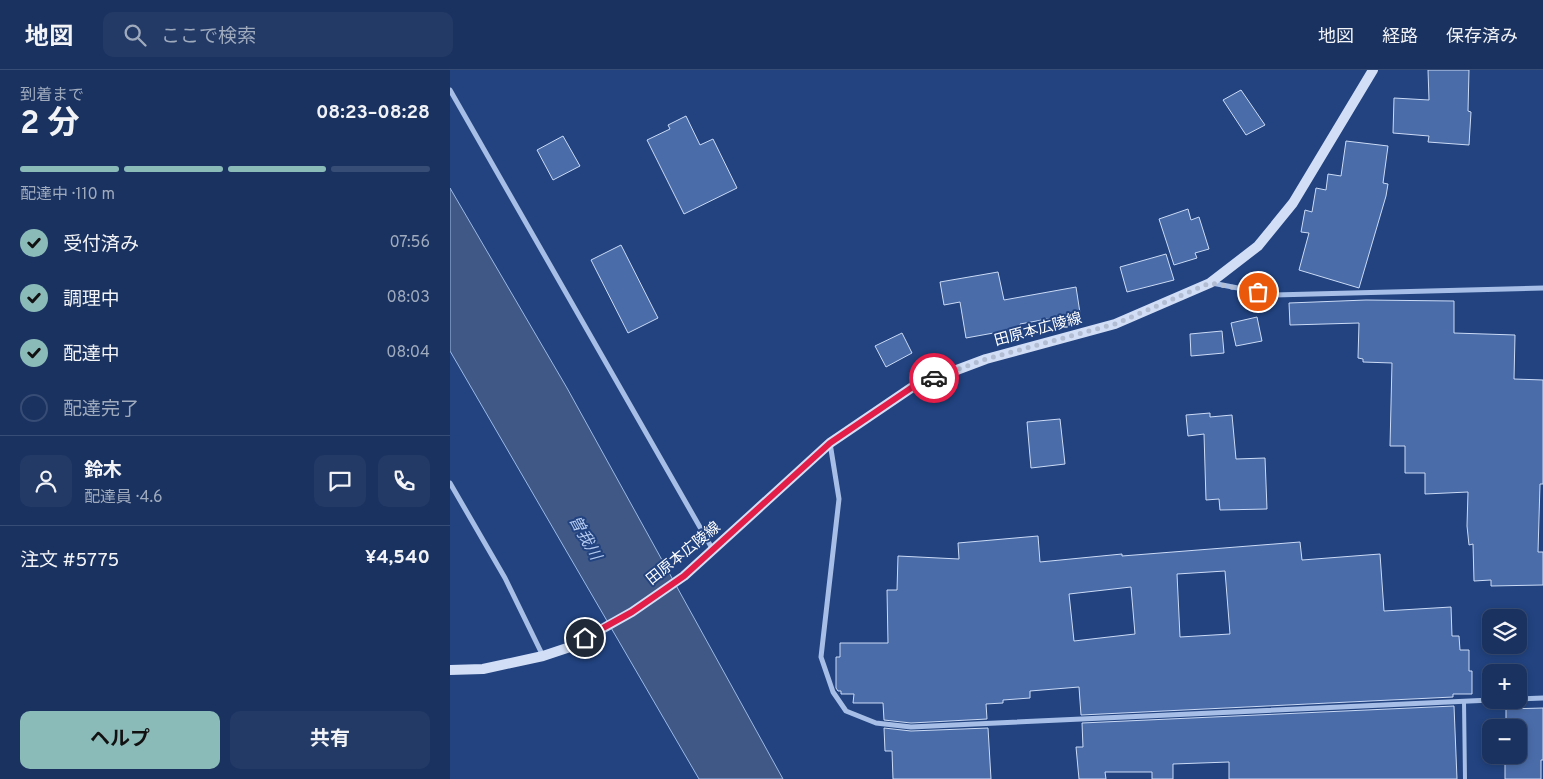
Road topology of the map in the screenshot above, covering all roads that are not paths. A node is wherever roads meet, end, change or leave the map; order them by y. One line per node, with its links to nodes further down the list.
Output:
1 (1373, 70): 3 (main road, 田原本広陵線)
2 (450, 90): 7 (street)
3 (1210, 283): 4 (street); 5 (main road, 田原本広陵線)
4 (1543, 288)
5 (830, 443): 7 (main road, 田原本広陵線); 13 (street)
6 (450, 483): 8 (street)
7 (714, 550): 8 (main road, 田原本広陵線)
8 (543, 656): 9 (main road, 田原本広陵線)
9 (450, 670)
10 (1543, 698): 11 (street)
11 (1527, 699)
12 (1482, 700): 13 (street)
13 (1464, 701): 14 (lane)
14 (1464, 779)

